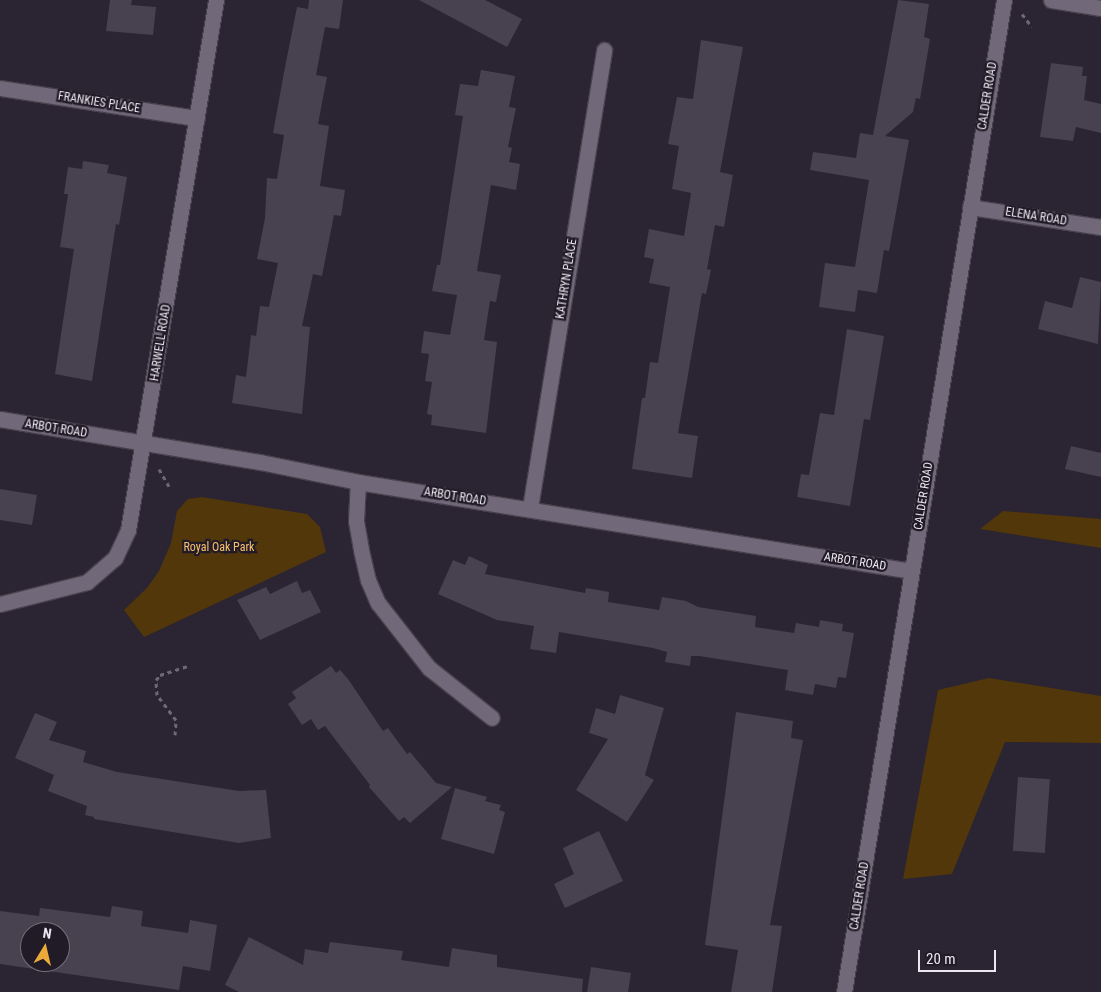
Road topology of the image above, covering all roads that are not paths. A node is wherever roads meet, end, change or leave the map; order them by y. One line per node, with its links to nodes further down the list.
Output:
1 (216, 0): 7 (street, HARWELL ROAD)
2 (1004, 0): 8 (street, CALDER ROAD)
3 (1051, 0): 4 (street)
4 (1101, 8)
5 (604, 50): 13 (street, KATHRYN PLACE)
6 (0, 88): 7 (street, FRANKIES PLACE)
7 (197, 118): 11 (street, HARWELL ROAD)
8 (970, 207): 9 (street, ELENA ROAD); 14 (street, CALDER ROAD)
9 (1101, 226)
10 (0, 419): 11 (street, ARBOT ROAD)
11 (145, 444): 12 (street, ARBOT ROAD); 15 (street, HARWELL ROAD)
12 (358, 482): 13 (street, ARBOT ROAD); 16 (street)
13 (530, 508): 14 (street, ARBOT ROAD)
14 (912, 571): 17 (street, CALDER ROAD)
15 (0, 604)
16 (492, 718)
17 (844, 992)

